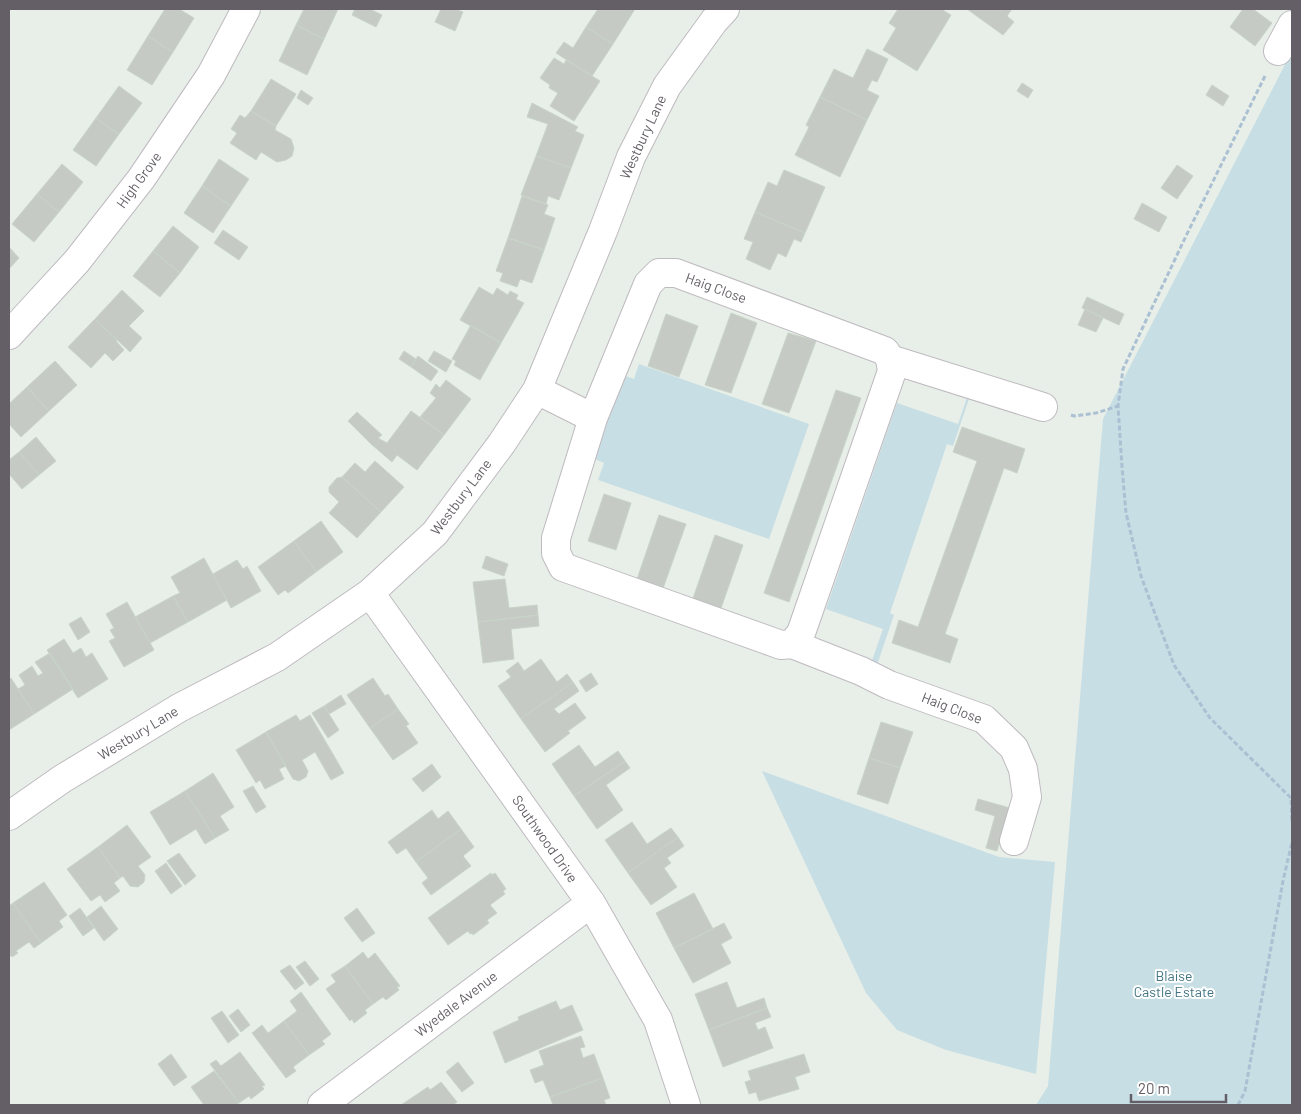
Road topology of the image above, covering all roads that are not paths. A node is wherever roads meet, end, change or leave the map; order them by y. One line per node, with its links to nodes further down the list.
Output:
1 (246, 9): 5 (street, High Grove)
2 (725, 9): 7 (street, Westbury Lane)
3 (1292, 25): 4 (street)
4 (1278, 51)
5 (9, 335)
6 (890, 358): 8 (street, Haig Close); 9 (street, Haig Close); 11 (street)
7 (537, 390): 9 (street); 10 (street, Westbury Lane)
8 (1043, 407)
9 (593, 418): 11 (street, Haig Close)
10 (370, 593): 12 (street, Westbury Lane); 14 (street, Southwood Drive)
11 (792, 644): 13 (street, Haig Close)
12 (9, 816)
13 (1014, 841)
14 (590, 903): 15 (street, Wyedale Avenue); 16 (street, Southwood Drive)
15 (322, 1105)
16 (686, 1105)

